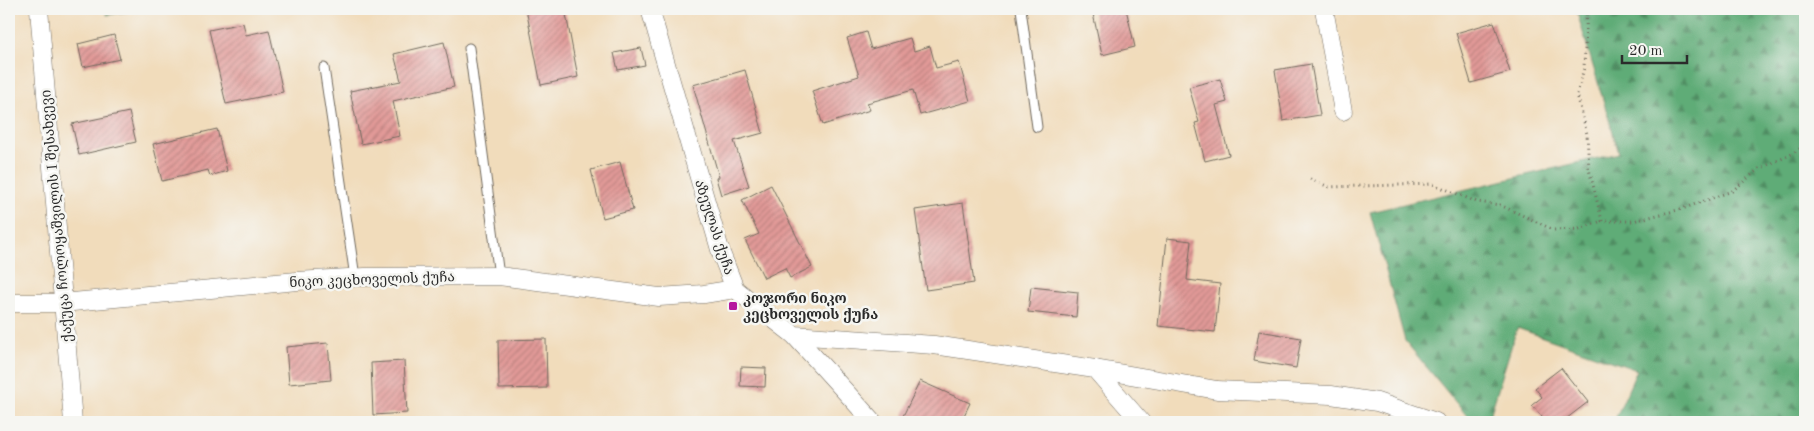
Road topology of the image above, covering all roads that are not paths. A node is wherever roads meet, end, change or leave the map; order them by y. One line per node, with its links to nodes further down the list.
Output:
1 (38, 9): 13 (street, ქაქუცა ჩოლოყაშვილის I შესახვევი)
2 (650, 9): 11 (street, აზეულას ქუჩა)
3 (1021, 9): 8 (lane)
4 (1324, 9): 7 (street)
5 (469, 48): 9 (lane)
6 (324, 68): 10 (lane)
7 (1343, 111)
8 (1037, 127)
9 (499, 276): 10 (street, ნიკო კეცხოველის ქუჩა); 11 (street, ნიკო კეცხოველის ქუჩა)
10 (356, 277): 13 (street, ნიკო კეცხოველის ქუჩა)
11 (735, 289): 14 (street, აზეულას ქუჩა)
12 (9, 302): 13 (street, ნიკო კეცხოველის ქუჩა)
13 (62, 303): 16 (street, ქაქუცა ჩოლოყაშვილის I შესახვევი)
14 (794, 335): 15 (street); 17 (street, აზეულას ქუჩა)
15 (1095, 369): 18 (street); 19 (street)
16 (73, 422)
17 (873, 422)
18 (1141, 422)
19 (1436, 422)

